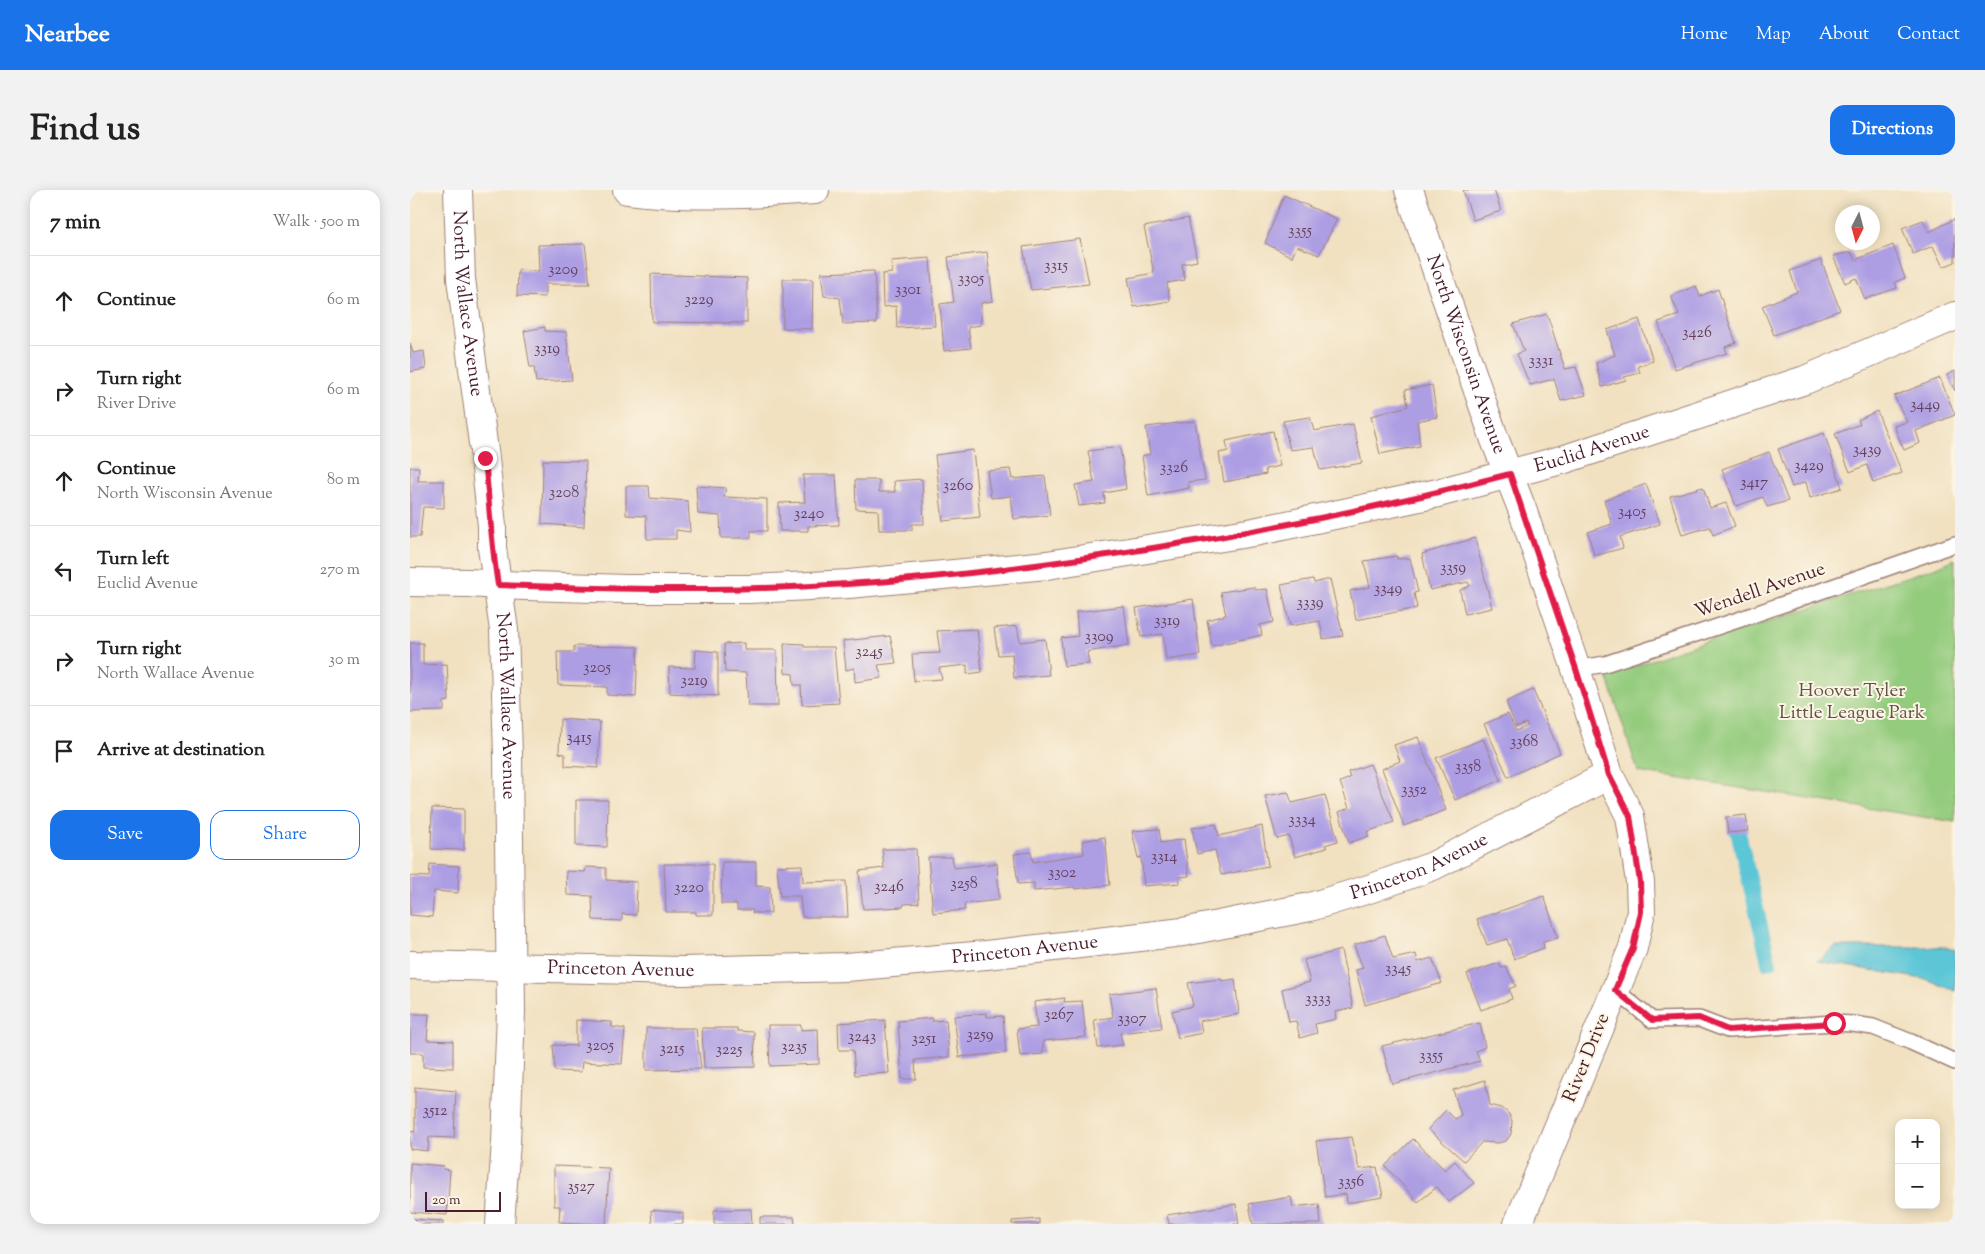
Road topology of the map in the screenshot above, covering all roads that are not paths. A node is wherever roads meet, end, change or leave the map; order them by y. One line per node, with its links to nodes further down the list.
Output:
1 (458, 190): 9 (street, North Wallace Avenue)
2 (626, 190): 3 (street)
3 (815, 190)
4 (1409, 190): 6 (street, North Wisconsin Avenue)
5 (1955, 316): 6 (street, Euclid Avenue)
6 (1510, 474): 9 (street, Euclid Avenue); 10 (street, North Wisconsin Avenue)
7 (1955, 544): 10 (lane, Wendell Avenue)
8 (410, 582): 9 (street, Euclid Avenue)
9 (498, 585): 13 (street, North Wallace Avenue)
10 (1576, 669): 11 (street, North Wisconsin Avenue)
11 (1609, 775): 13 (street, Princeton Avenue); 14 (street, River Drive)
12 (410, 965): 13 (street, Princeton Avenue)
13 (510, 967): 16 (street, North Wallace Avenue)
14 (1615, 990): 15 (lane); 17 (street, River Drive)
15 (1955, 1062)
16 (500, 1224)
17 (1518, 1224)

